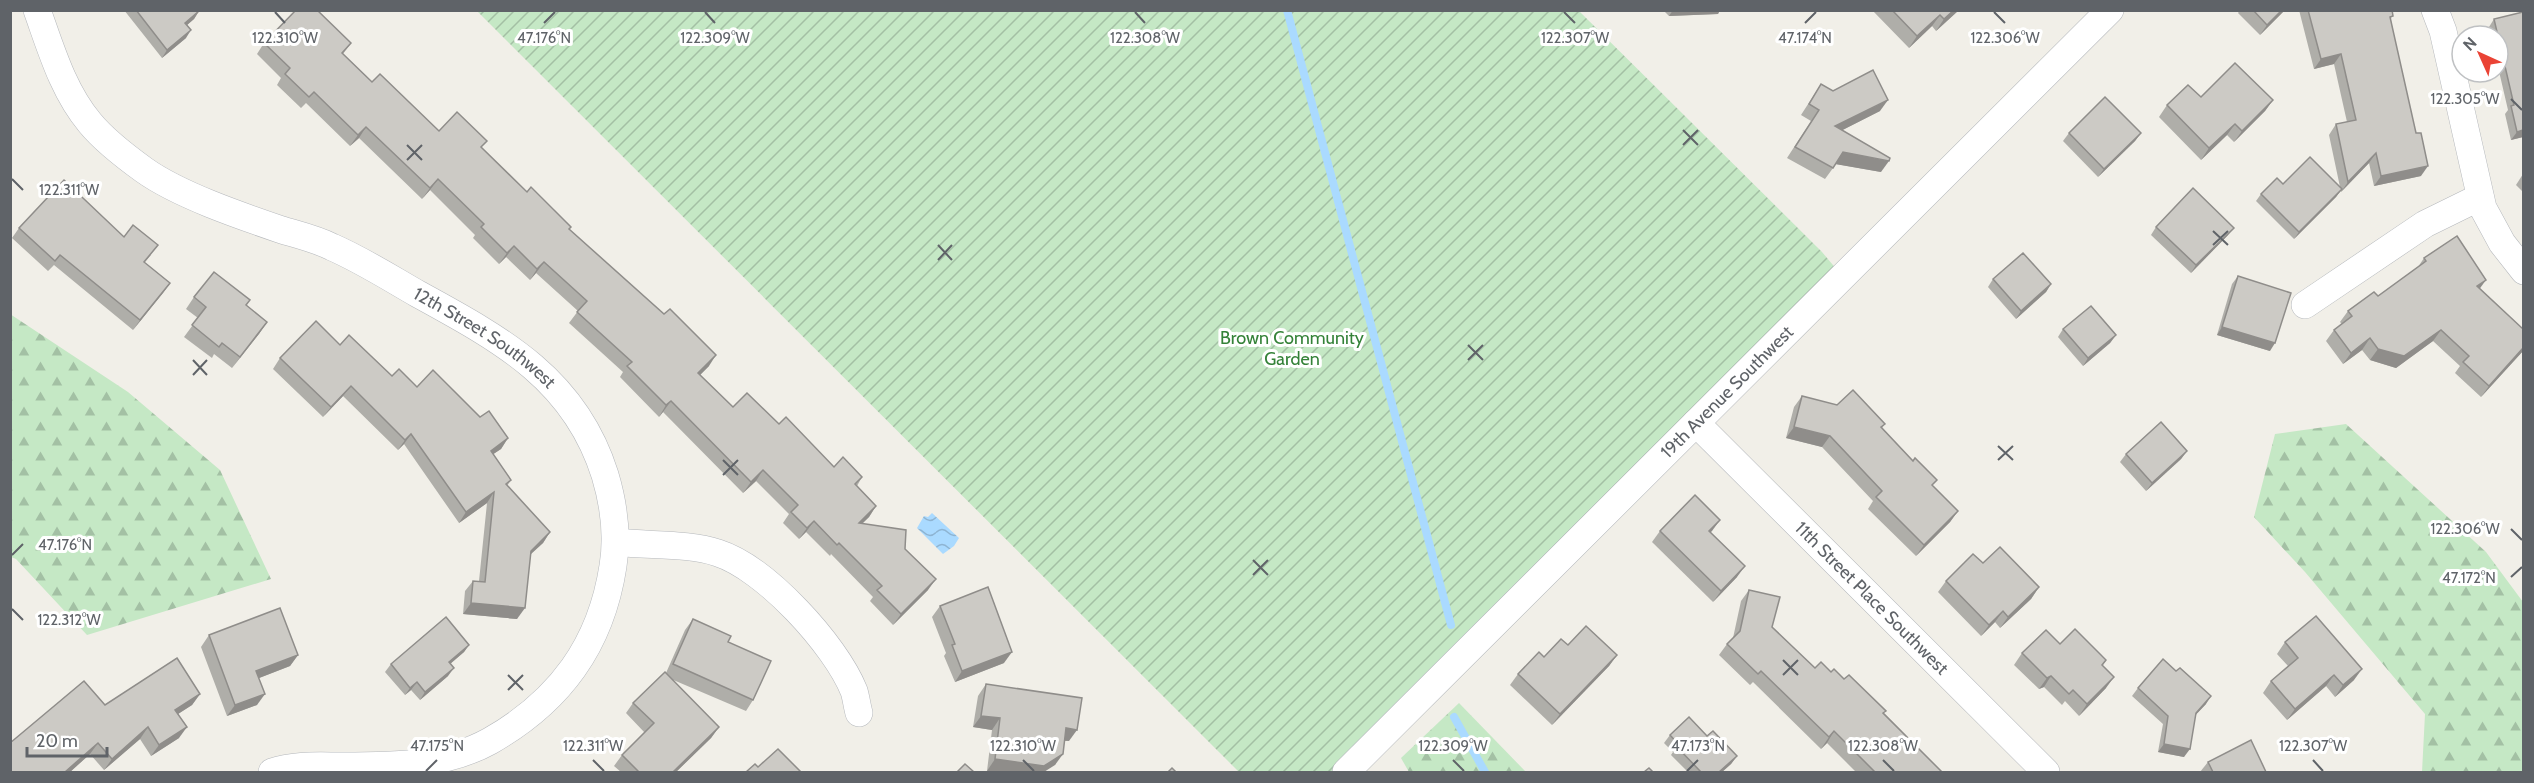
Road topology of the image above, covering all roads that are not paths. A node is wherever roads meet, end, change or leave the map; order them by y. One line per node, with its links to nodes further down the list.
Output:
1 (37, 10): 8 (street, 12th Street Southwest)
2 (2110, 10): 7 (street, 19th Avenue Southwest)
3 (2435, 10): 4 (street)
4 (2480, 197): 5 (street); 6 (street)
5 (2523, 271)
6 (2305, 305)
7 (1696, 423): 11 (street, 19th Avenue Southwest); 12 (street, 11th Street Place Southwest)
8 (617, 542): 9 (street); 10 (street, 12th Street Southwest)
9 (859, 713)
10 (272, 772)
11 (1346, 772)
12 (2046, 772)

